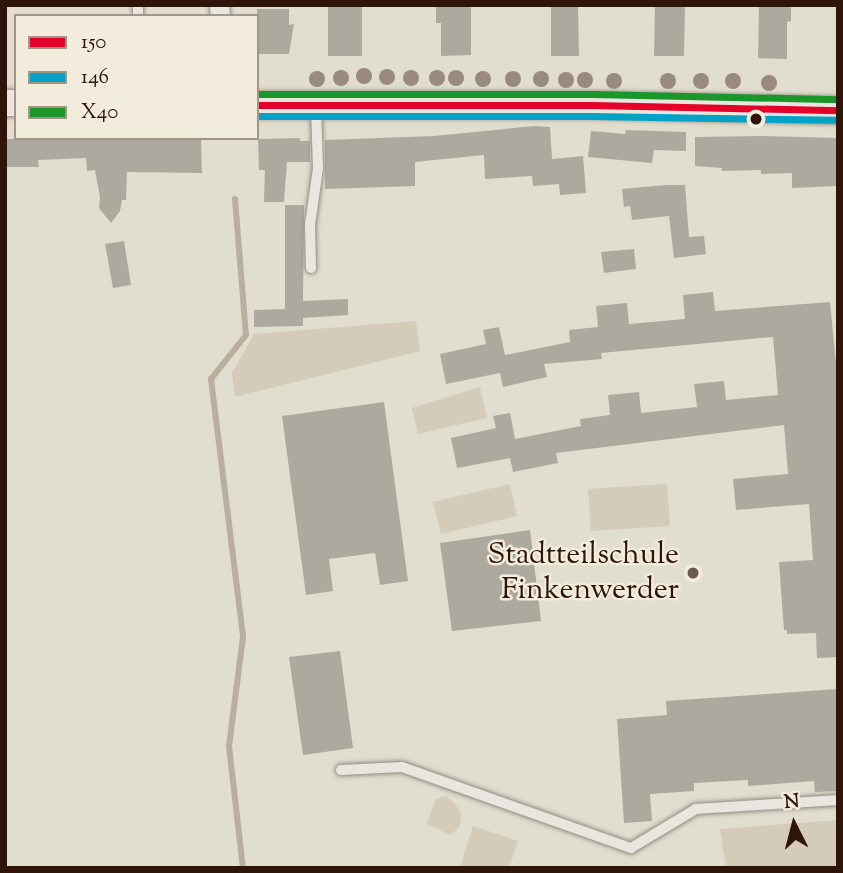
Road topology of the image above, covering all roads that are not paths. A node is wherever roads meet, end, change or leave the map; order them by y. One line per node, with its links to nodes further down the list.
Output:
1 (316, 104): 2 (street); 3 (street); 4 (lane)
2 (259, 105)
3 (838, 110)
4 (312, 268)
5 (341, 770): 6 (lane)
6 (838, 800)

